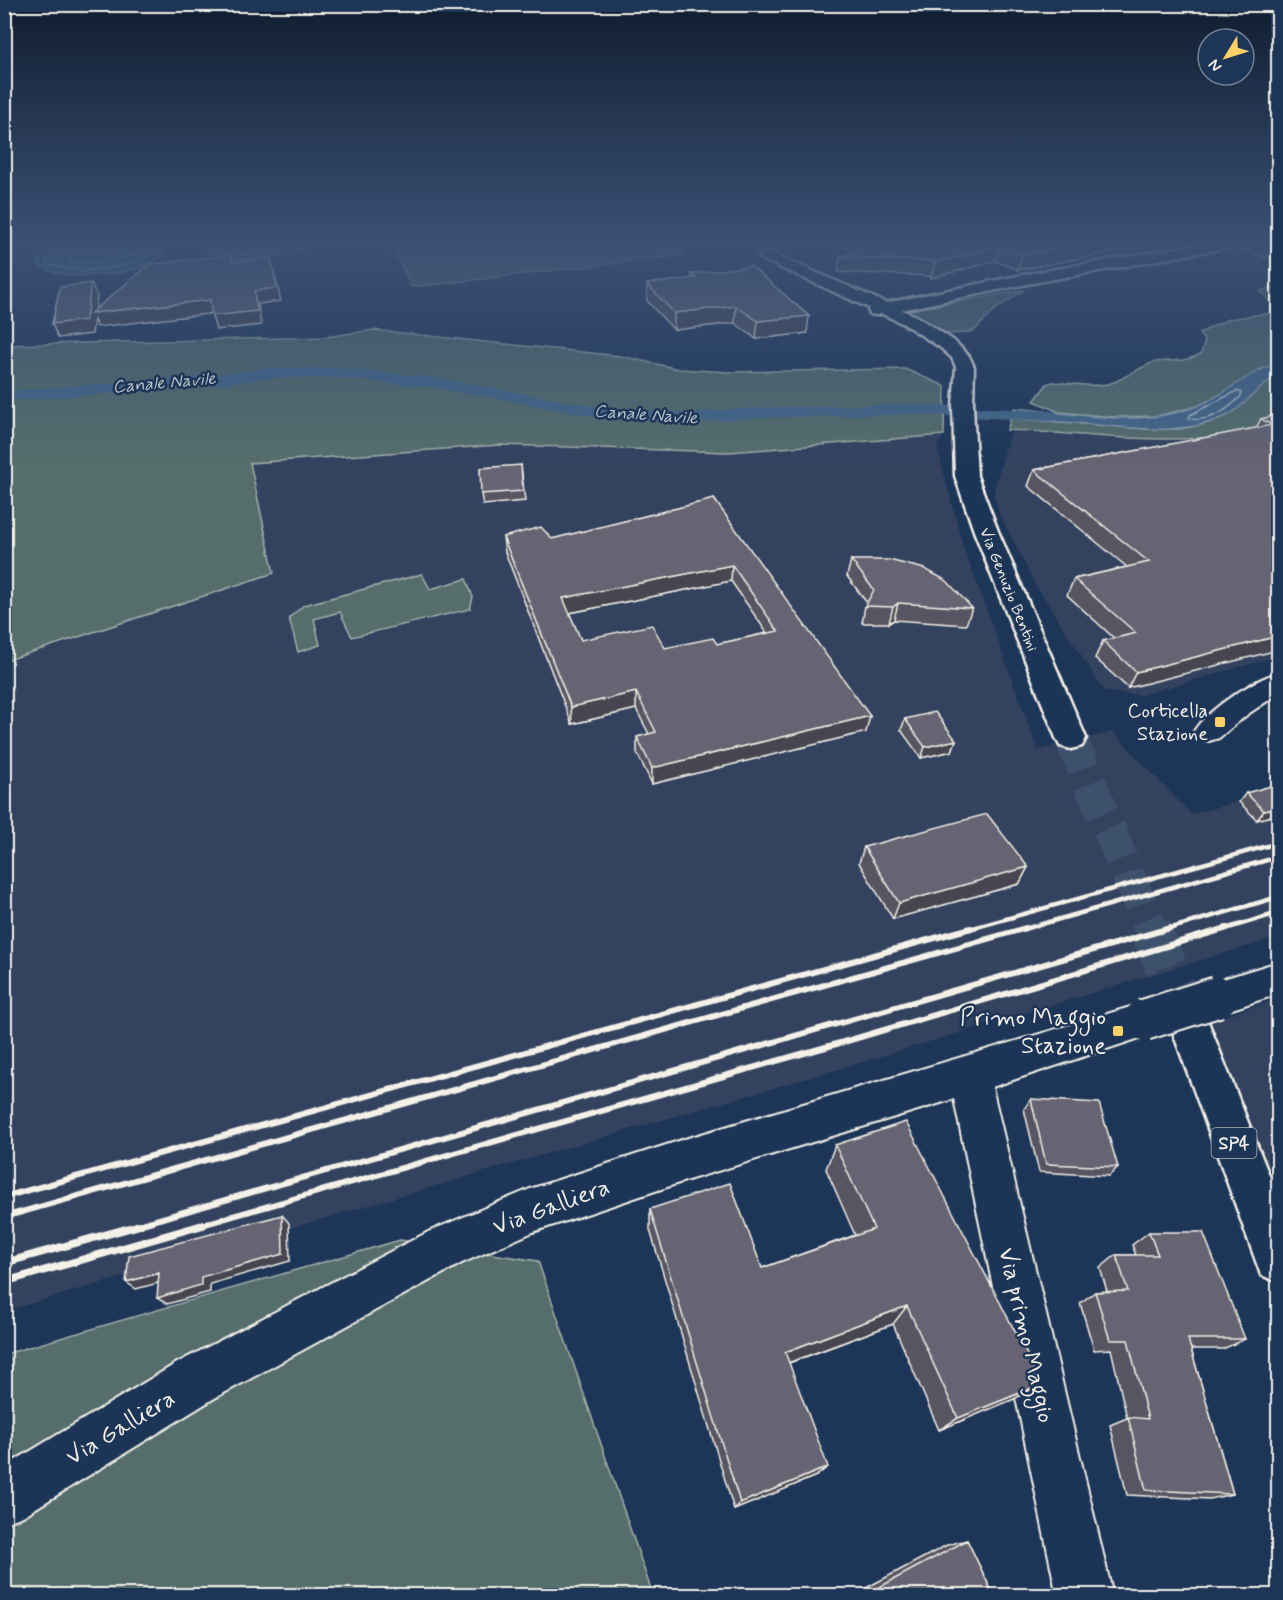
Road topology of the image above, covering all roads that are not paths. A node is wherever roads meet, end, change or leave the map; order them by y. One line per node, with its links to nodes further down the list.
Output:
1 (897, 317): 4 (main road, Via Genuzio Bentini)
2 (1278, 682): 3 (street)
3 (1209, 731)
4 (1071, 738)
5 (1278, 978): 6 (street, Via Galliera)
6 (1204, 1012): 7 (street, Via Galliera, bridge); 8 (main road, SP4)
7 (969, 1075): 9 (street, Via Galliera); 10 (street, Via primo Maggio)
8 (1278, 1258)
9 (4, 1497)
10 (1085, 1596)

